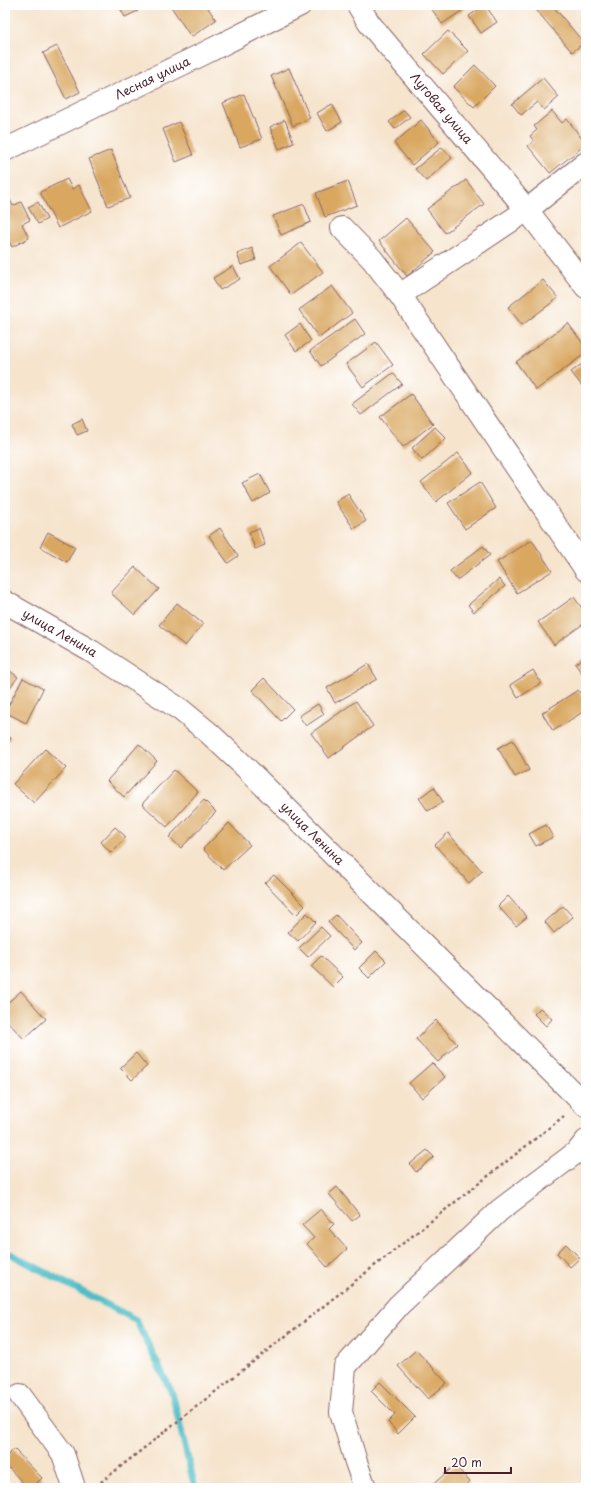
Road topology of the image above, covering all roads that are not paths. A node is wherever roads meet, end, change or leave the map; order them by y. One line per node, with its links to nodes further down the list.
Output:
1 (300, 5): 3 (street, Лесная улица)
2 (358, 5): 5 (street, Луговая улица)
3 (5, 150)
4 (586, 163): 5 (street)
5 (527, 210): 7 (street, Луговая улица); 8 (street)
6 (342, 228): 8 (street)
7 (586, 287)
8 (400, 295): 9 (street)
9 (586, 570)
10 (5, 602): 11 (street, улица Ленина)
11 (584, 1104)
12 (586, 1141): 15 (street)
13 (20, 1395): 14 (street)
14 (73, 1488)
15 (365, 1488)

